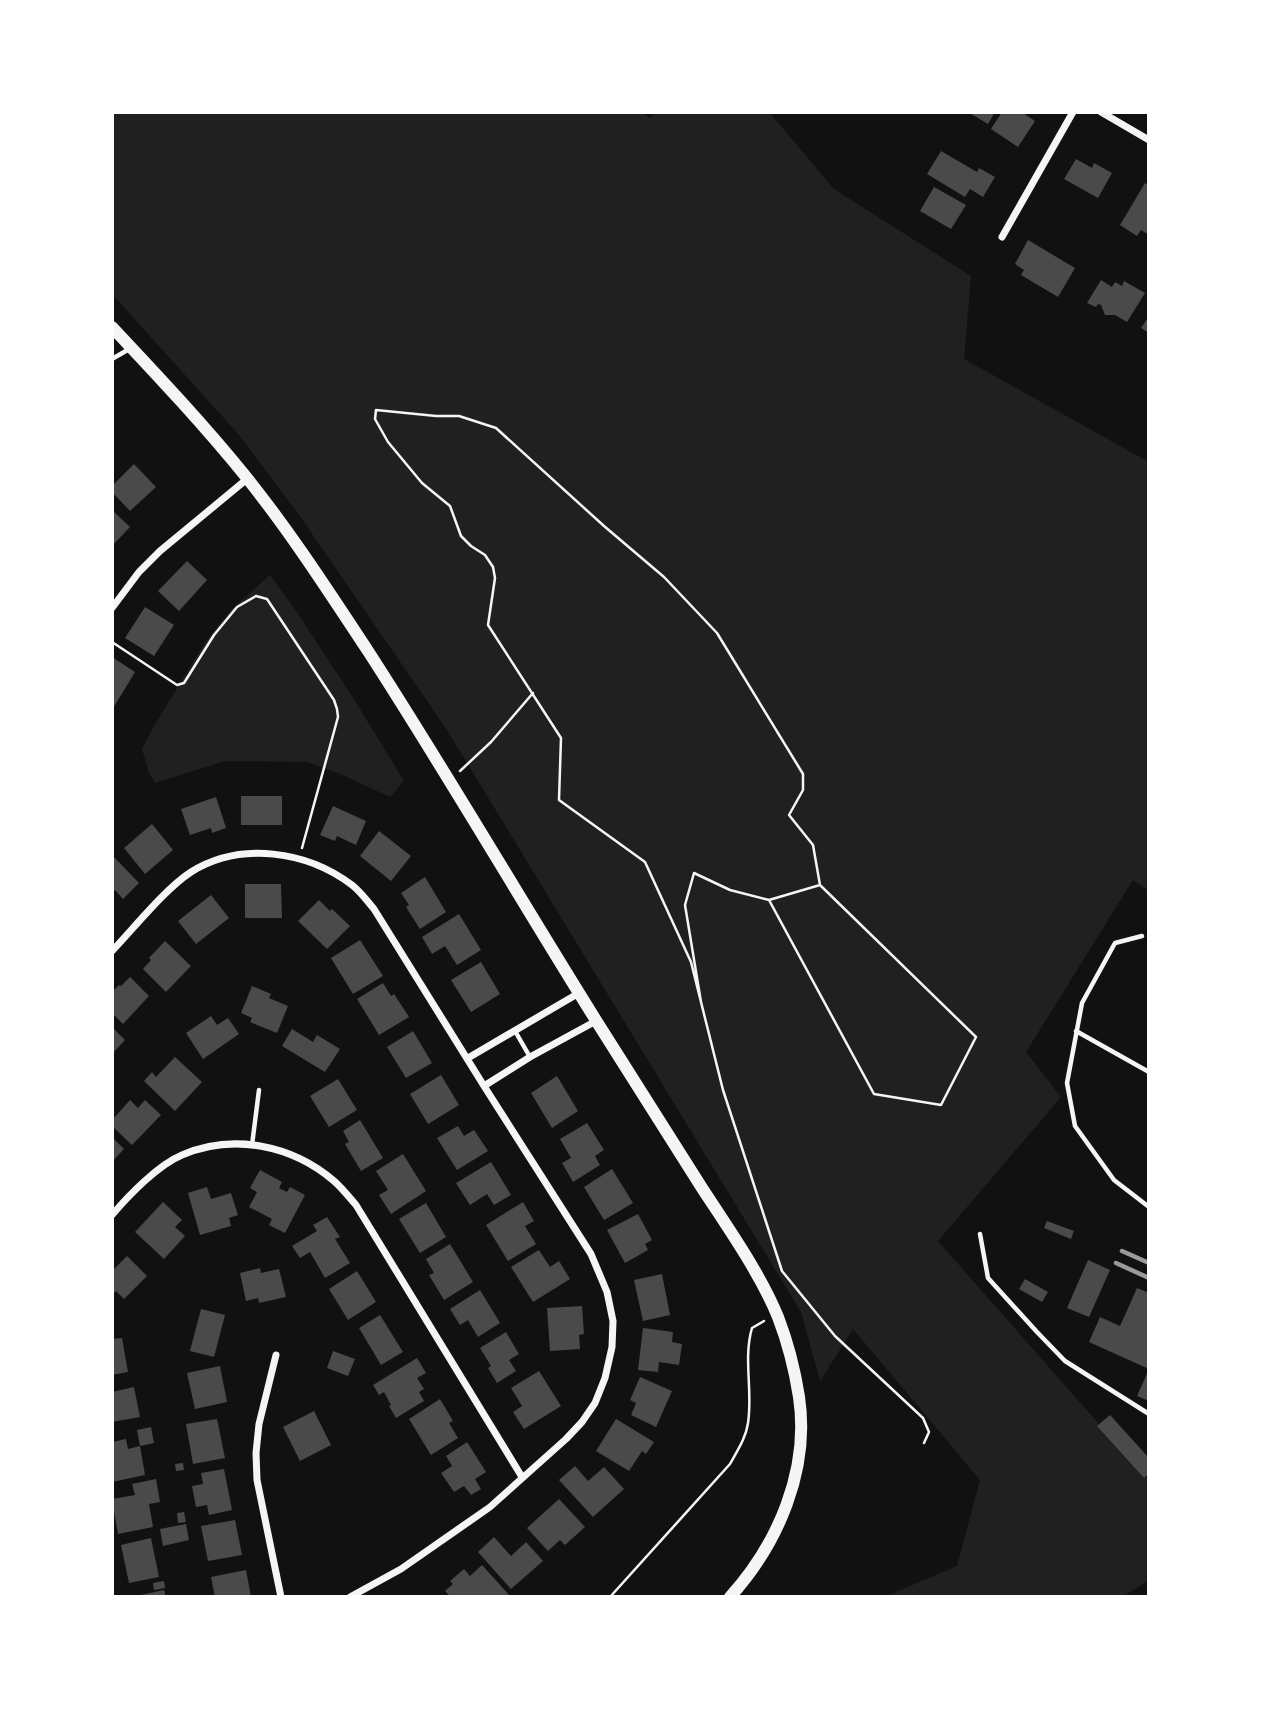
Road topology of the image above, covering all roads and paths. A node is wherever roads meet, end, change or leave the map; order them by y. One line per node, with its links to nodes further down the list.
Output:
1 (1073, 112): 4 (street)
2 (1101, 112): 3 (street)
3 (1149, 140)
4 (1002, 237)
5 (112, 327): 6 (main road)
6 (132, 347): 7 (lane); 8 (main road)
7 (112, 359)
8 (247, 479): 9 (street); 12 (main road)
9 (112, 608)
10 (112, 642): 13 (path)
11 (533, 693): 12 (path); 14 (path); 19 (path)
12 (450, 781): 18 (main road)
13 (299, 858): 17 (street); 24 (street)
14 (820, 885): 15 (path); 15 (path)
15 (769, 900): 19 (path)
16 (1142, 936): 22 (lane)
17 (112, 951)
18 (579, 993): 20 (main road); 21 (street)
19 (701, 1002): 35 (path)
20 (596, 1021): 23 (street); 32 (main road)
21 (515, 1031): 23 (lane); 24 (street)
22 (1076, 1031): 25 (lane); 29 (lane)
23 (530, 1057): 26 (street)
24 (468, 1058): 26 (street)
25 (1149, 1072)
26 (484, 1086): 36 (street)
27 (259, 1090): 28 (lane)
28 (252, 1144): 30 (street); 36 (street)
29 (1149, 1207)
30 (112, 1214)
31 (980, 1234): 34 (lane)
32 (776, 1313): 39 (path); 40 (main road)
33 (276, 1355): 37 (street)
34 (1149, 1415)
35 (924, 1443)
36 (522, 1477): 38 (street)
37 (281, 1597)
38 (350, 1597)
39 (610, 1597)
40 (730, 1597)

